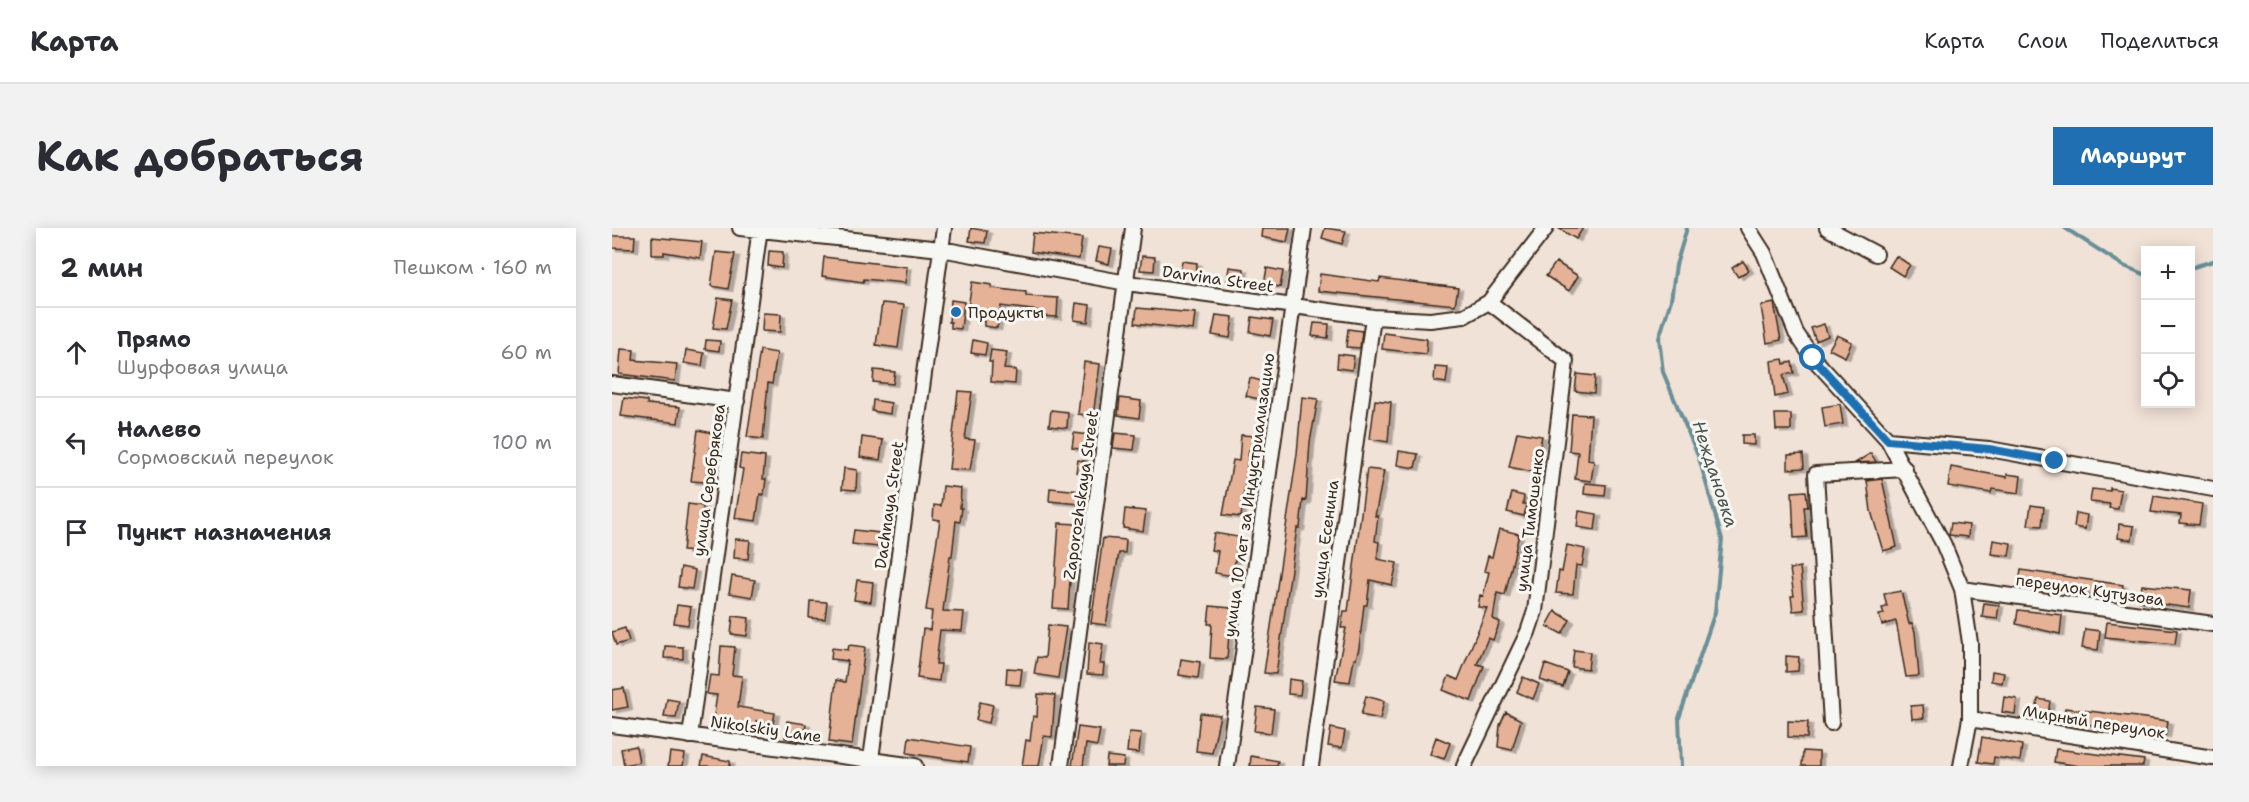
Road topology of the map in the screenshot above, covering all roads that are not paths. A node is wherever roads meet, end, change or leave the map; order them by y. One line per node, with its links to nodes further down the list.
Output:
1 (740, 228): 7 (street, Darvina Street)
2 (944, 228): 9 (street, Dachnaya Street)
3 (1133, 228): 11 (street, Zaporozhskaya Street)
4 (1304, 228): 13 (street, улица 10 лет за Индустриализацию)
5 (1748, 228): 17 (street)
6 (1827, 228): 10 (street)
7 (760, 229): 9 (street, Darvina Street); 16 (street, улица Серебрякова)
8 (1538, 231): 12 (street)
9 (941, 249): 11 (street, Darvina Street); 27 (street, Dachnaya Street)
10 (1876, 254)
11 (1126, 284): 13 (street, Darvina Street); 29 (street, Zaporozhskaya Street)
12 (1489, 302): 14 (street, Darvina Street); 32 (street, улица Тимошенко)
13 (1293, 306): 14 (street, Darvina Street); 30 (street, улица 10 лет за Индустриализацию)
14 (1373, 317): 31 (street, улица Есенина)
15 (612, 384): 16 (street)
16 (737, 401): 25 (street, улица Серебрякова)
17 (1888, 440): 18 (street); 19 (street)
18 (1905, 469): 20 (street); 23 (street)
19 (2213, 489)
20 (1962, 589): 21 (street, переулок Кутузова); 22 (street)
21 (2213, 624)
22 (1970, 719): 26 (street, Мирный переулок); 33 (street)
23 (1831, 723)
24 (612, 725): 25 (street, Nikolskiy Lane)
25 (690, 736): 27 (street, Nikolskiy Lane)
26 (2213, 758)
27 (870, 763): 28 (street, Nikolskiy Lane)
28 (915, 766)
29 (1061, 766)
30 (1227, 766)
31 (1311, 766)
32 (1464, 766)
33 (1961, 766)

